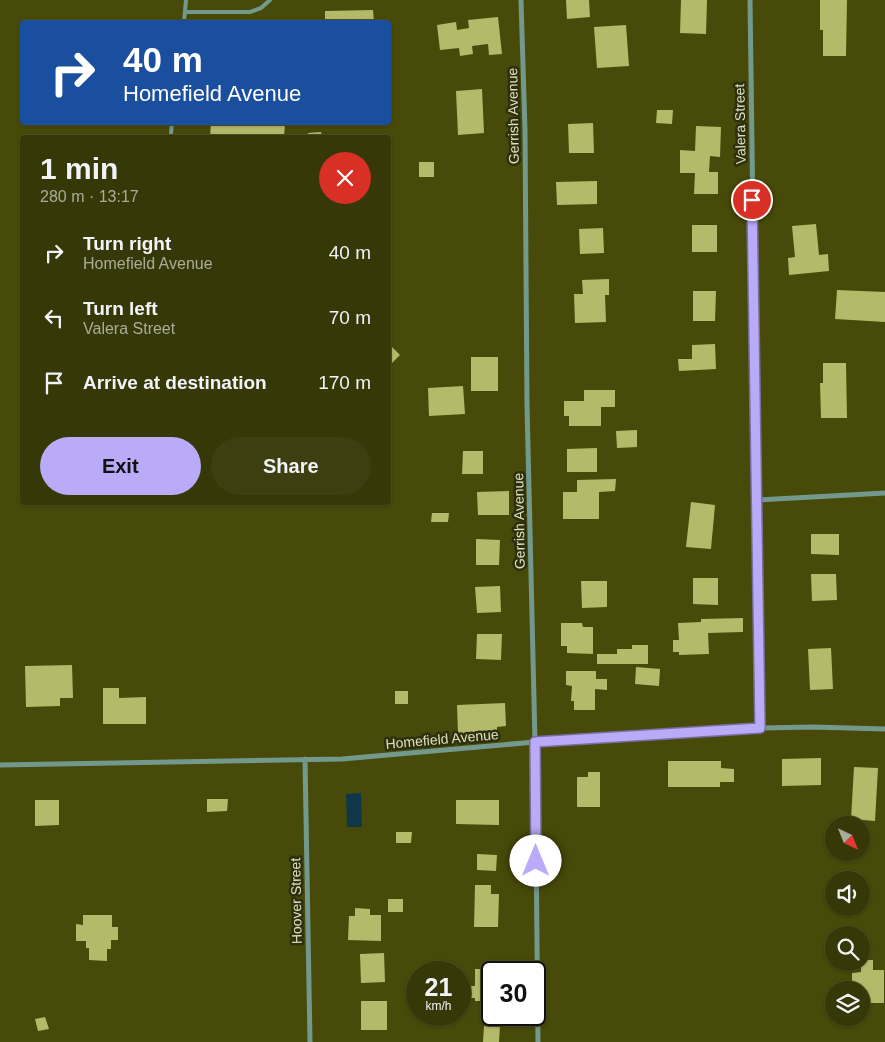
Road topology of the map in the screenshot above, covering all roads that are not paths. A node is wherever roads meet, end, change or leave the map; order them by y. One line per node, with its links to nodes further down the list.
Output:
1 (186, 0): 5 (lane)
2 (270, 0): 5 (lane)
3 (521, 0): 13 (street, Gerrish Avenue)
4 (750, 0): 10 (street, Valera Street)
5 (186, 12): 6 (lane)
6 (184, 20)
7 (172, 125): 8 (lane)
8 (171, 134)
9 (885, 493): 10 (street)
10 (756, 500): 11 (street, Valera Street)
11 (760, 728): 12 (street, Homefield Avenue); 13 (street, Homefield Avenue)
12 (885, 729)
13 (535, 742): 14 (street, Homefield Avenue); 17 (street, Gerrish Avenue)
14 (305, 759): 15 (street, Homefield Avenue); 16 (street, Hoover Street)
15 (0, 765)
16 (310, 1042)
17 (538, 1042)

